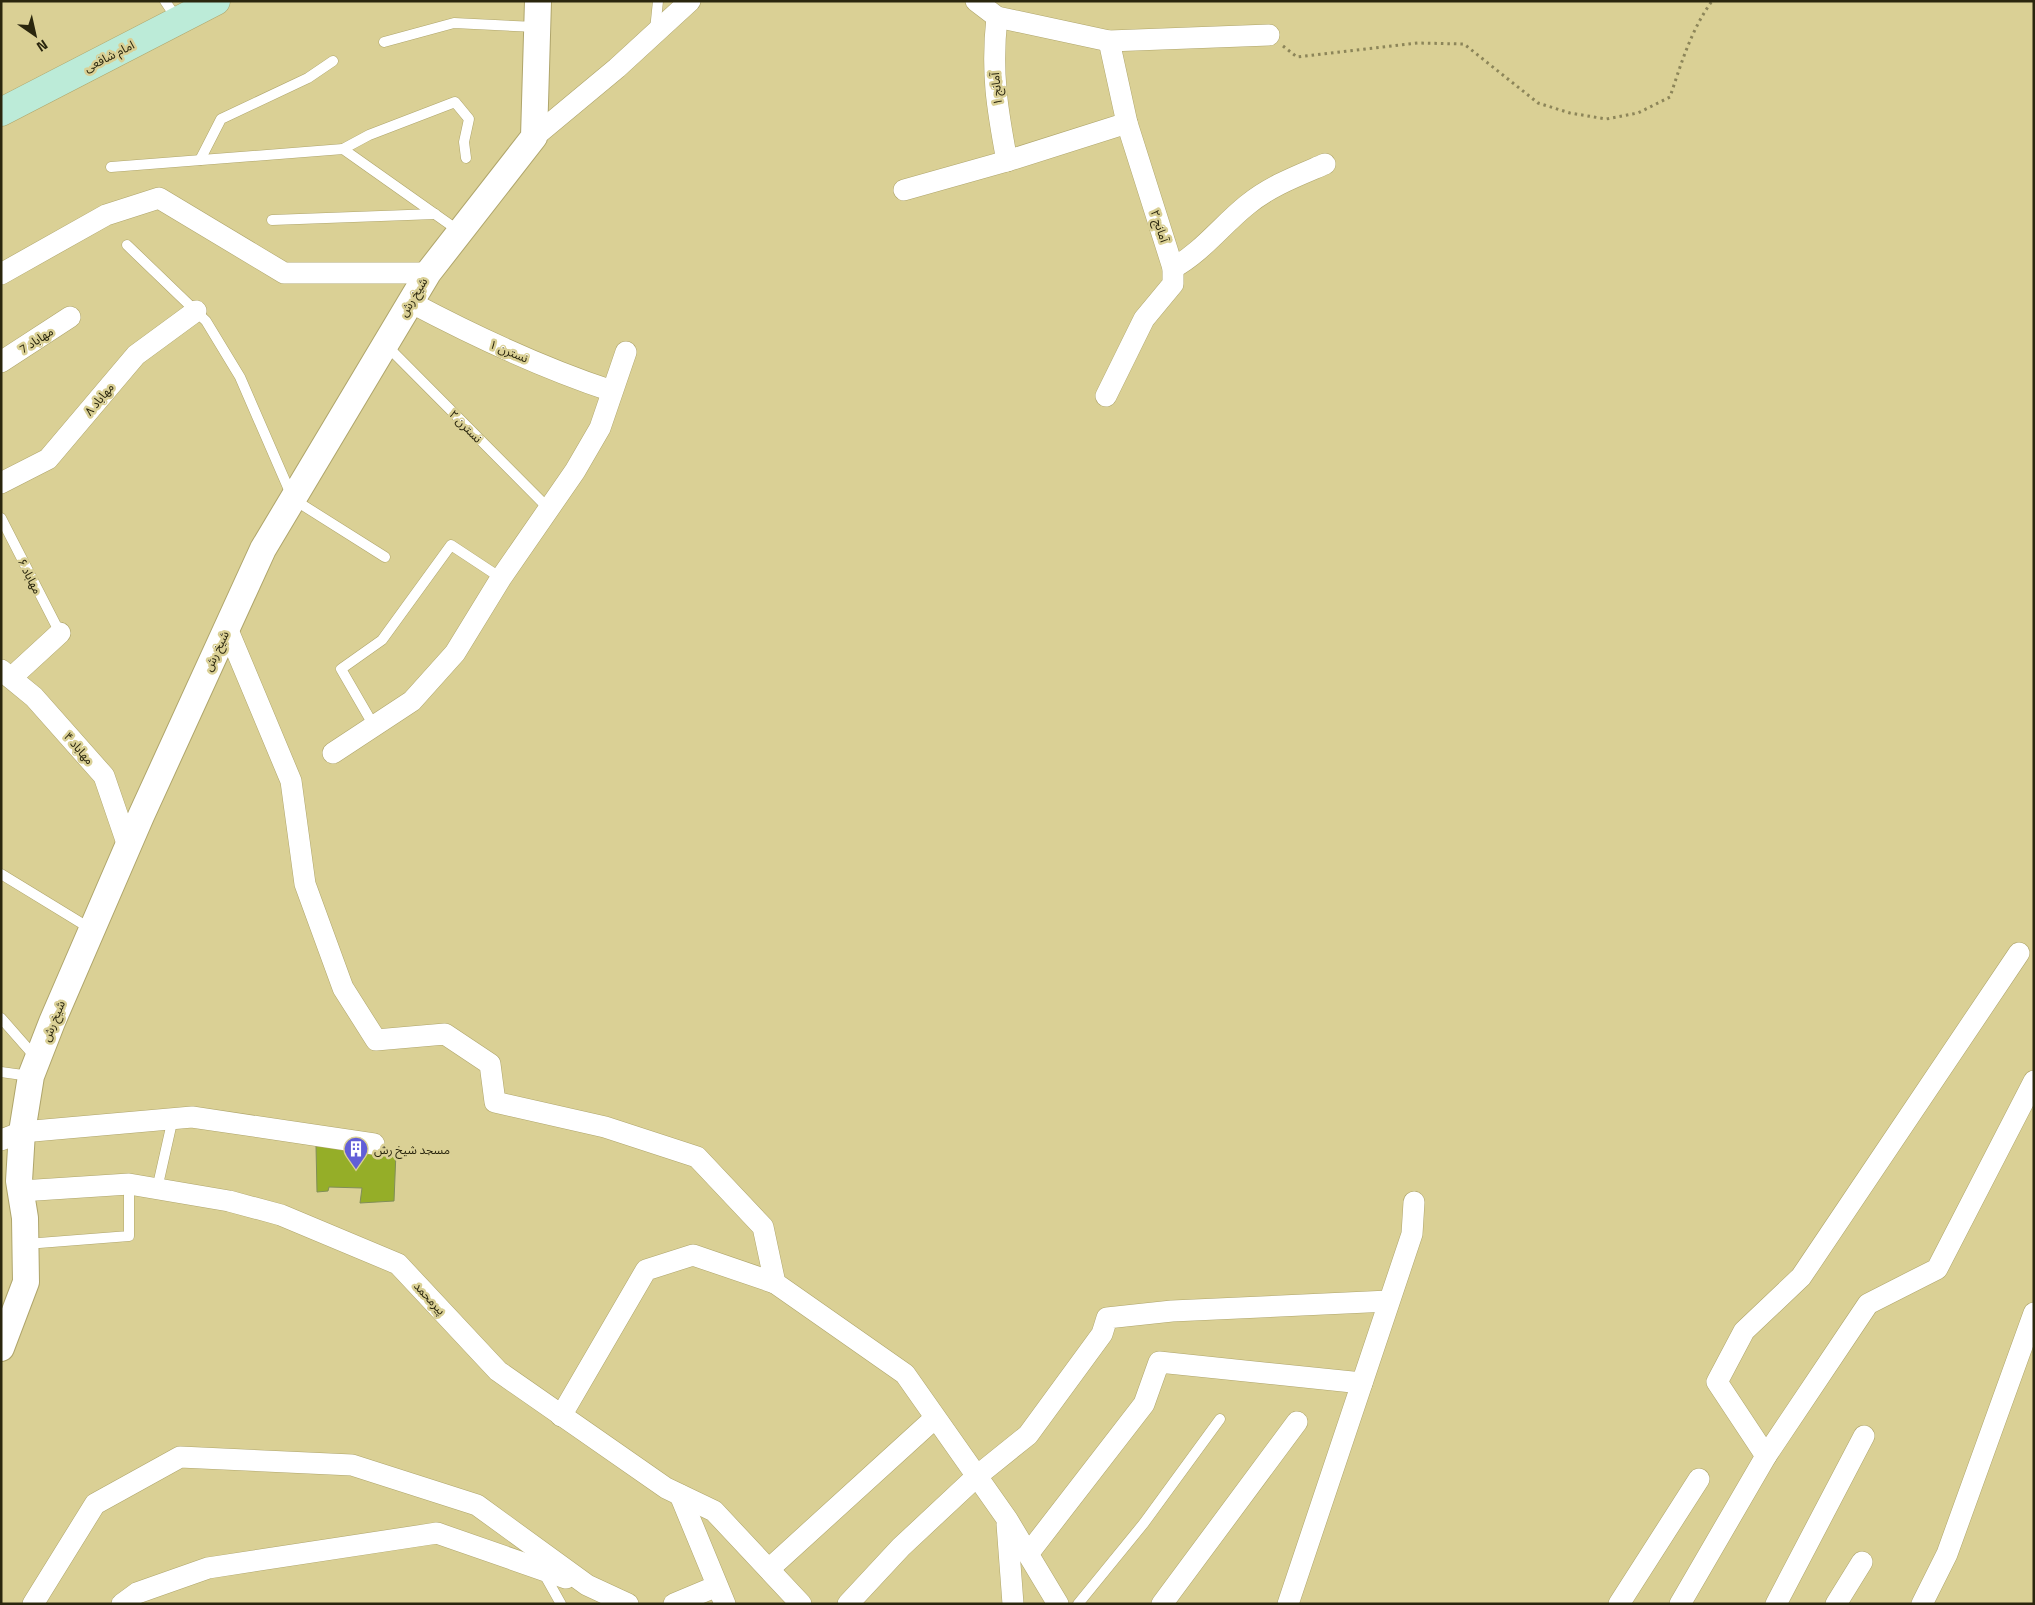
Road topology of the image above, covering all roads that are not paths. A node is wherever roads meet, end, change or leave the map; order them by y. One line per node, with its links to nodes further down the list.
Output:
1 (216, 1): 6 (main road, امام شافعی)
2 (538, 1): 8 (street)
3 (658, 1): 9 (lane)
4 (690, 1): 9 (street)
5 (976, 1): 7 (street)
6 (172, 11): 14 (main road, امام شافعی)
7 (997, 17): 12 (street); 20 (street, آمانج ۱)
8 (536, 27): 11 (lane); 16 (street)
9 (655, 33): 16 (street)
10 (1268, 35): 12 (street)
11 (384, 42)
12 (1109, 42): 15 (street, آمانج ۲)
13 (333, 61): 19 (lane)
14 (1, 112)
15 (1127, 123): 20 (street); 28 (street, آمانج ۲)
16 (534, 137): 26 (street, شیخ رش)
17 (343, 149): 18 (lane); 19 (lane); 24 (lane)
18 (466, 158)
19 (200, 160): 22 (lane)
20 (1007, 162): 23 (street)
21 (1325, 164): 28 (street)
22 (111, 167)
23 (904, 190)
24 (435, 214): 25 (lane); 26 (lane)
25 (272, 220)
26 (460, 232): 29 (street, شیخ رش)
27 (127, 246): 32 (lane)
28 (1173, 268): 38 (street)
29 (428, 273): 30 (street); 31 (street, شیخ رش)
30 (1, 274)
31 (410, 302): 34 (street, شیخ رش); 37 (street, نسترن ۱)
32 (196, 311): 39 (street, مهاباد ۸); 40 (lane)
33 (70, 318): 36 (street, مهاباد 7)
34 (385, 344): 40 (street, شیخ رش); 41 (lane, نسترن ۲)
35 (626, 352): 37 (street)
36 (1, 362)
37 (612, 391): 41 (street)
38 (1106, 396)
39 (1, 483)
40 (293, 499): 43 (lane); 45 (street, شیخ رش)
41 (548, 508): 44 (street)
42 (1, 518): 46 (lane, مهاباد ۶)
43 (385, 557)
44 (501, 578): 48 (street); 48 (lane)
45 (227, 628): 50 (street, شیخ رش); 66 (street)
46 (60, 633): 47 (street)
47 (6, 674): 50 (street, مهاباد ۴)
48 (374, 726): 49 (street)
49 (333, 753)
50 (128, 846): 52 (street, شیخ رش)
51 (1, 874): 52 (lane)
52 (92, 930): 55 (street, شیخ رش)
53 (2019, 953): 76 (street)
54 (1, 1018): 55 (lane)
55 (34, 1068): 56 (lane); 59 (street, شیخ رش)
56 (1, 1072)
57 (2034, 1081): 76 (street)
58 (173, 1118): 59 (street); 60 (street); 62 (lane)
59 (12, 1136): 63 (street, شیخ رش)
60 (374, 1144)
61 (129, 1184): 62 (street, پیرمحمد); 63 (street, پیرمحمد); 65 (lane)
62 (157, 1189): 71 (street, پیرمحمد)
63 (21, 1191): 65 (street, شیخ رش)
64 (1414, 1202): 67 (street)
65 (25, 1244): 69 (street, شیخ رش)
66 (775, 1283): 71 (street); 72 (street)
67 (1389, 1301): 70 (street); 77 (street)
68 (2034, 1313): 103 (street)
69 (1, 1348)
70 (1362, 1383): 81 (street); 98 (street)
71 (561, 1416): 79 (street, پیرمحمد)
72 (935, 1418): 77 (street); 84 (street)
73 (1220, 1419): 96 (lane)
74 (1297, 1422): 97 (street)
75 (1864, 1436): 101 (street)
76 (1766, 1456): 100 (street)
77 (976, 1476): 80 (street); 93 (street)
78 (1699, 1479): 99 (street)
79 (680, 1495): 84 (street, پیرمحمد); 86 (street)
80 (1007, 1519): 81 (street); 94 (street)
81 (1028, 1554): 95 (street)
82 (1862, 1562): 102 (street)
83 (541, 1569): 85 (street); 88 (street); 89 (lane)
84 (769, 1569): 92 (street, پیرمحمد)
85 (588, 1585): 87 (street); 90 (street)
86 (721, 1595): 91 (street)
87 (32, 1604)
88 (122, 1604)
89 (560, 1604)
90 (628, 1604)
91 (674, 1604)
92 (802, 1604)
93 (848, 1604)
94 (1013, 1604)
95 (1058, 1604)
96 (1078, 1604)
97 (1162, 1604)
98 (1288, 1604)
99 (1619, 1604)
100 (1680, 1604)
101 (1776, 1604)
102 (1836, 1604)
103 (1922, 1604)

